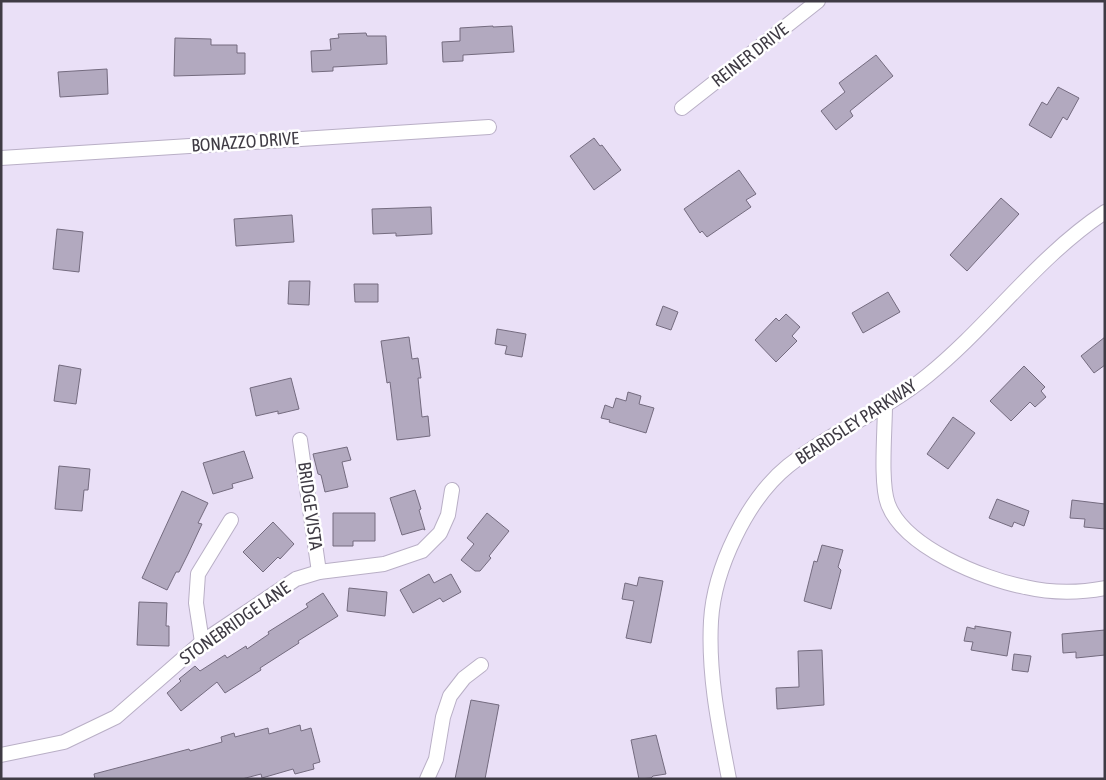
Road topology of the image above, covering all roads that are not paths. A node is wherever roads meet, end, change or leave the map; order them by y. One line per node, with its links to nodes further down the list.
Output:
1 (818, 1): 2 (street, REINER DRIVE)
2 (682, 108)
3 (489, 126): 4 (street, BONAZZO DRIVE)
4 (1, 158)
5 (1105, 212): 6 (street, BEARDSLEY PARKWAY)
6 (885, 405): 11 (street); 16 (street, BEARDSLEY PARKWAY)
7 (300, 440): 10 (street, BRIDGE VISTA)
8 (452, 490): 10 (street, STONEBRIDGE LANE)
9 (231, 520): 12 (street)
10 (319, 572): 12 (street, STONEBRIDGE LANE)
11 (1105, 588)
12 (202, 642): 14 (street, STONEBRIDGE LANE)
13 (481, 665): 15 (street)
14 (1, 755)
15 (427, 779)
16 (729, 779)

